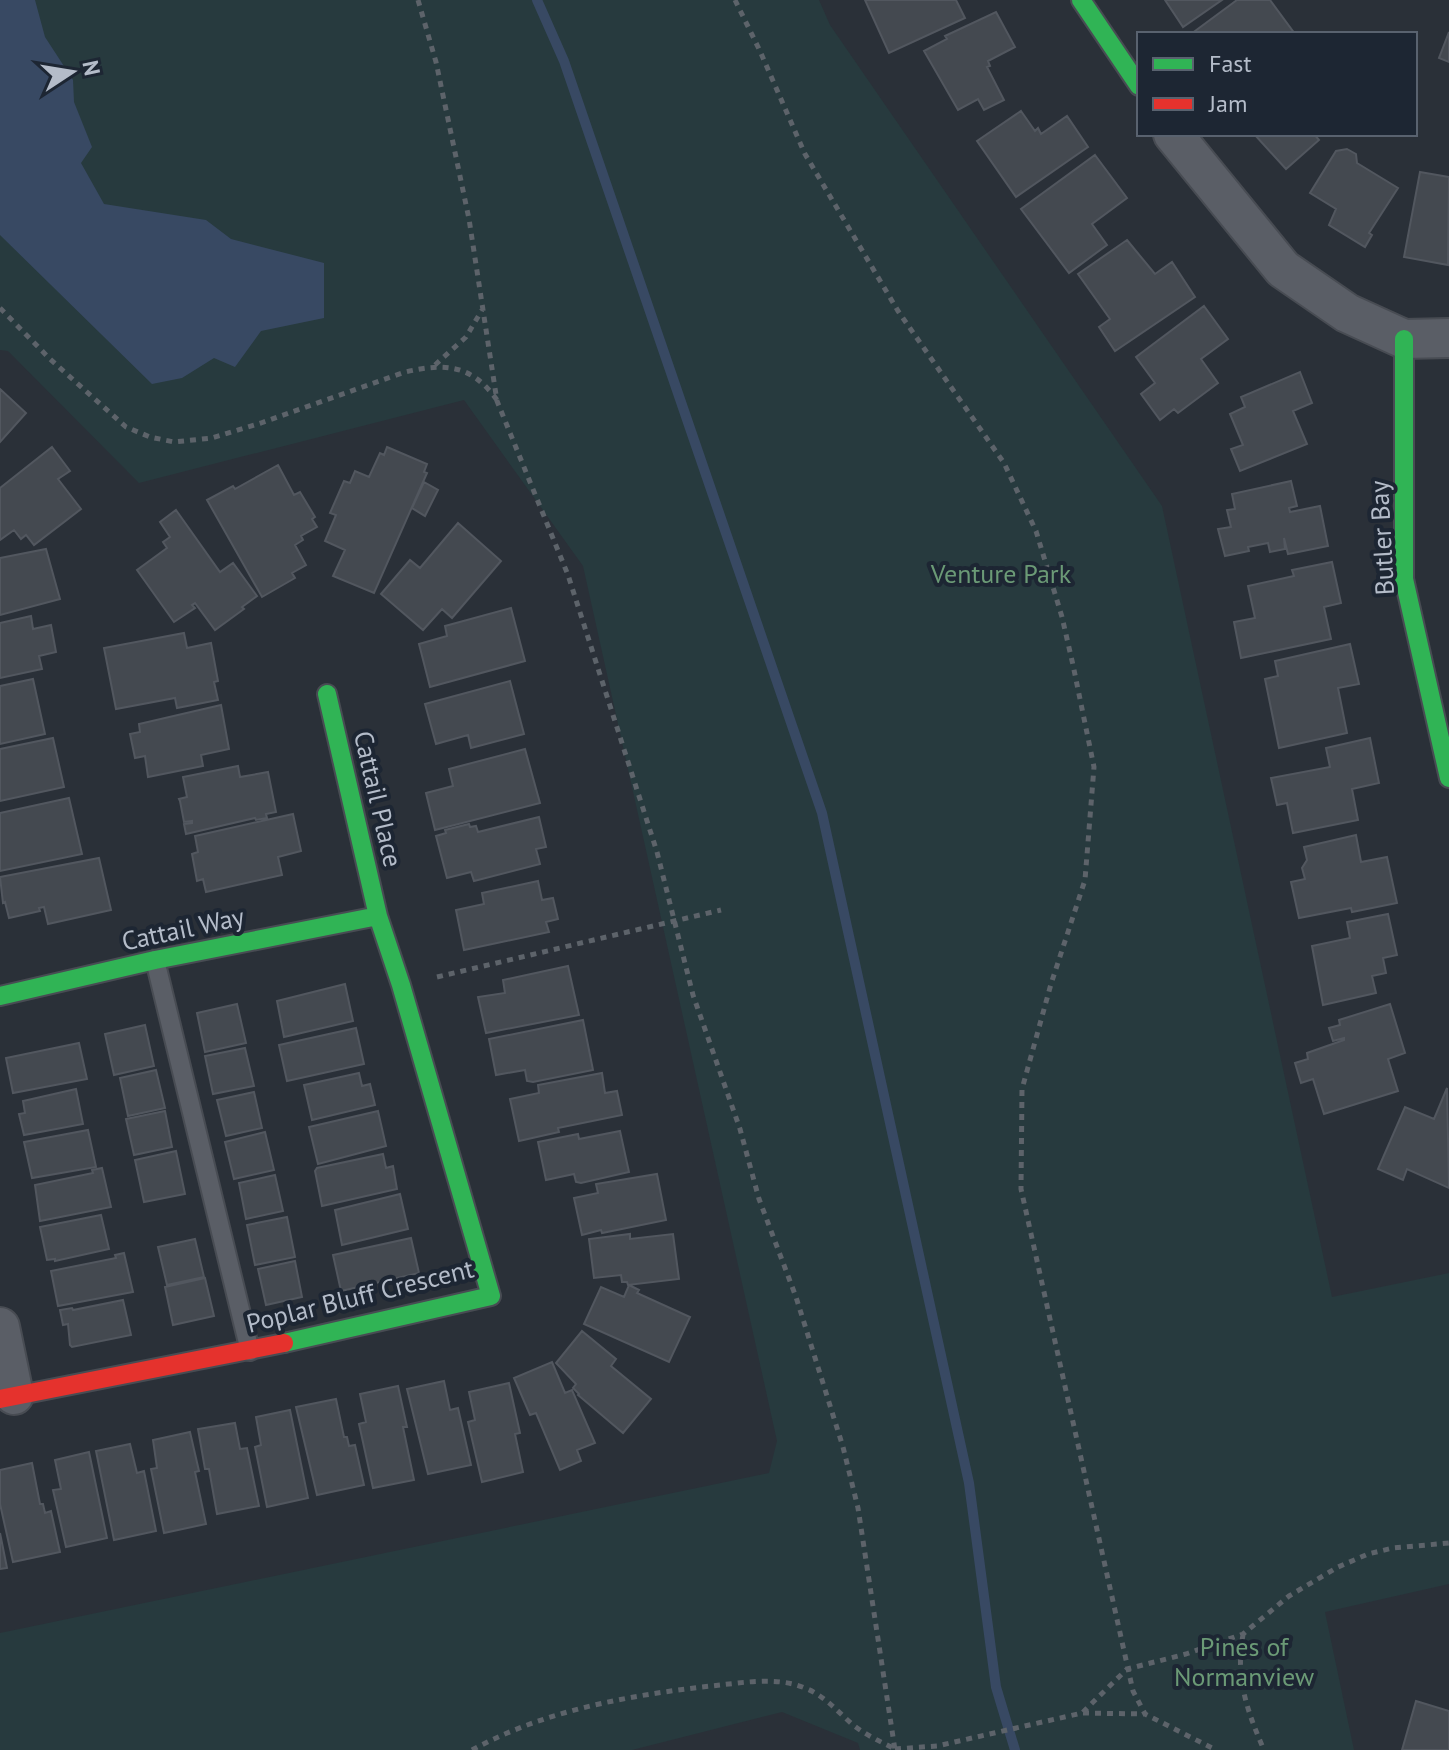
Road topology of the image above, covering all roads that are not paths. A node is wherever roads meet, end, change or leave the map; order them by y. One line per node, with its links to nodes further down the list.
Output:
1 (1081, 0): 2 (street)
2 (1137, 83)
3 (1175, 136): 5 (street)
4 (1449, 338): 5 (street)
5 (1404, 339): 7 (street, Butler Bay)
6 (327, 694): 8 (street, Cattail Place)
7 (1449, 778)
8 (378, 916): 9 (street, Cattail Way); 12 (street, Poplar Bluff Crescent)
9 (155, 960): 10 (street, Cattail Way); 12 (lane)
10 (0, 996)
11 (0, 1327): 13 (street)
12 (250, 1351): 13 (street, Poplar Bluff Crescent)
13 (7, 1397)

